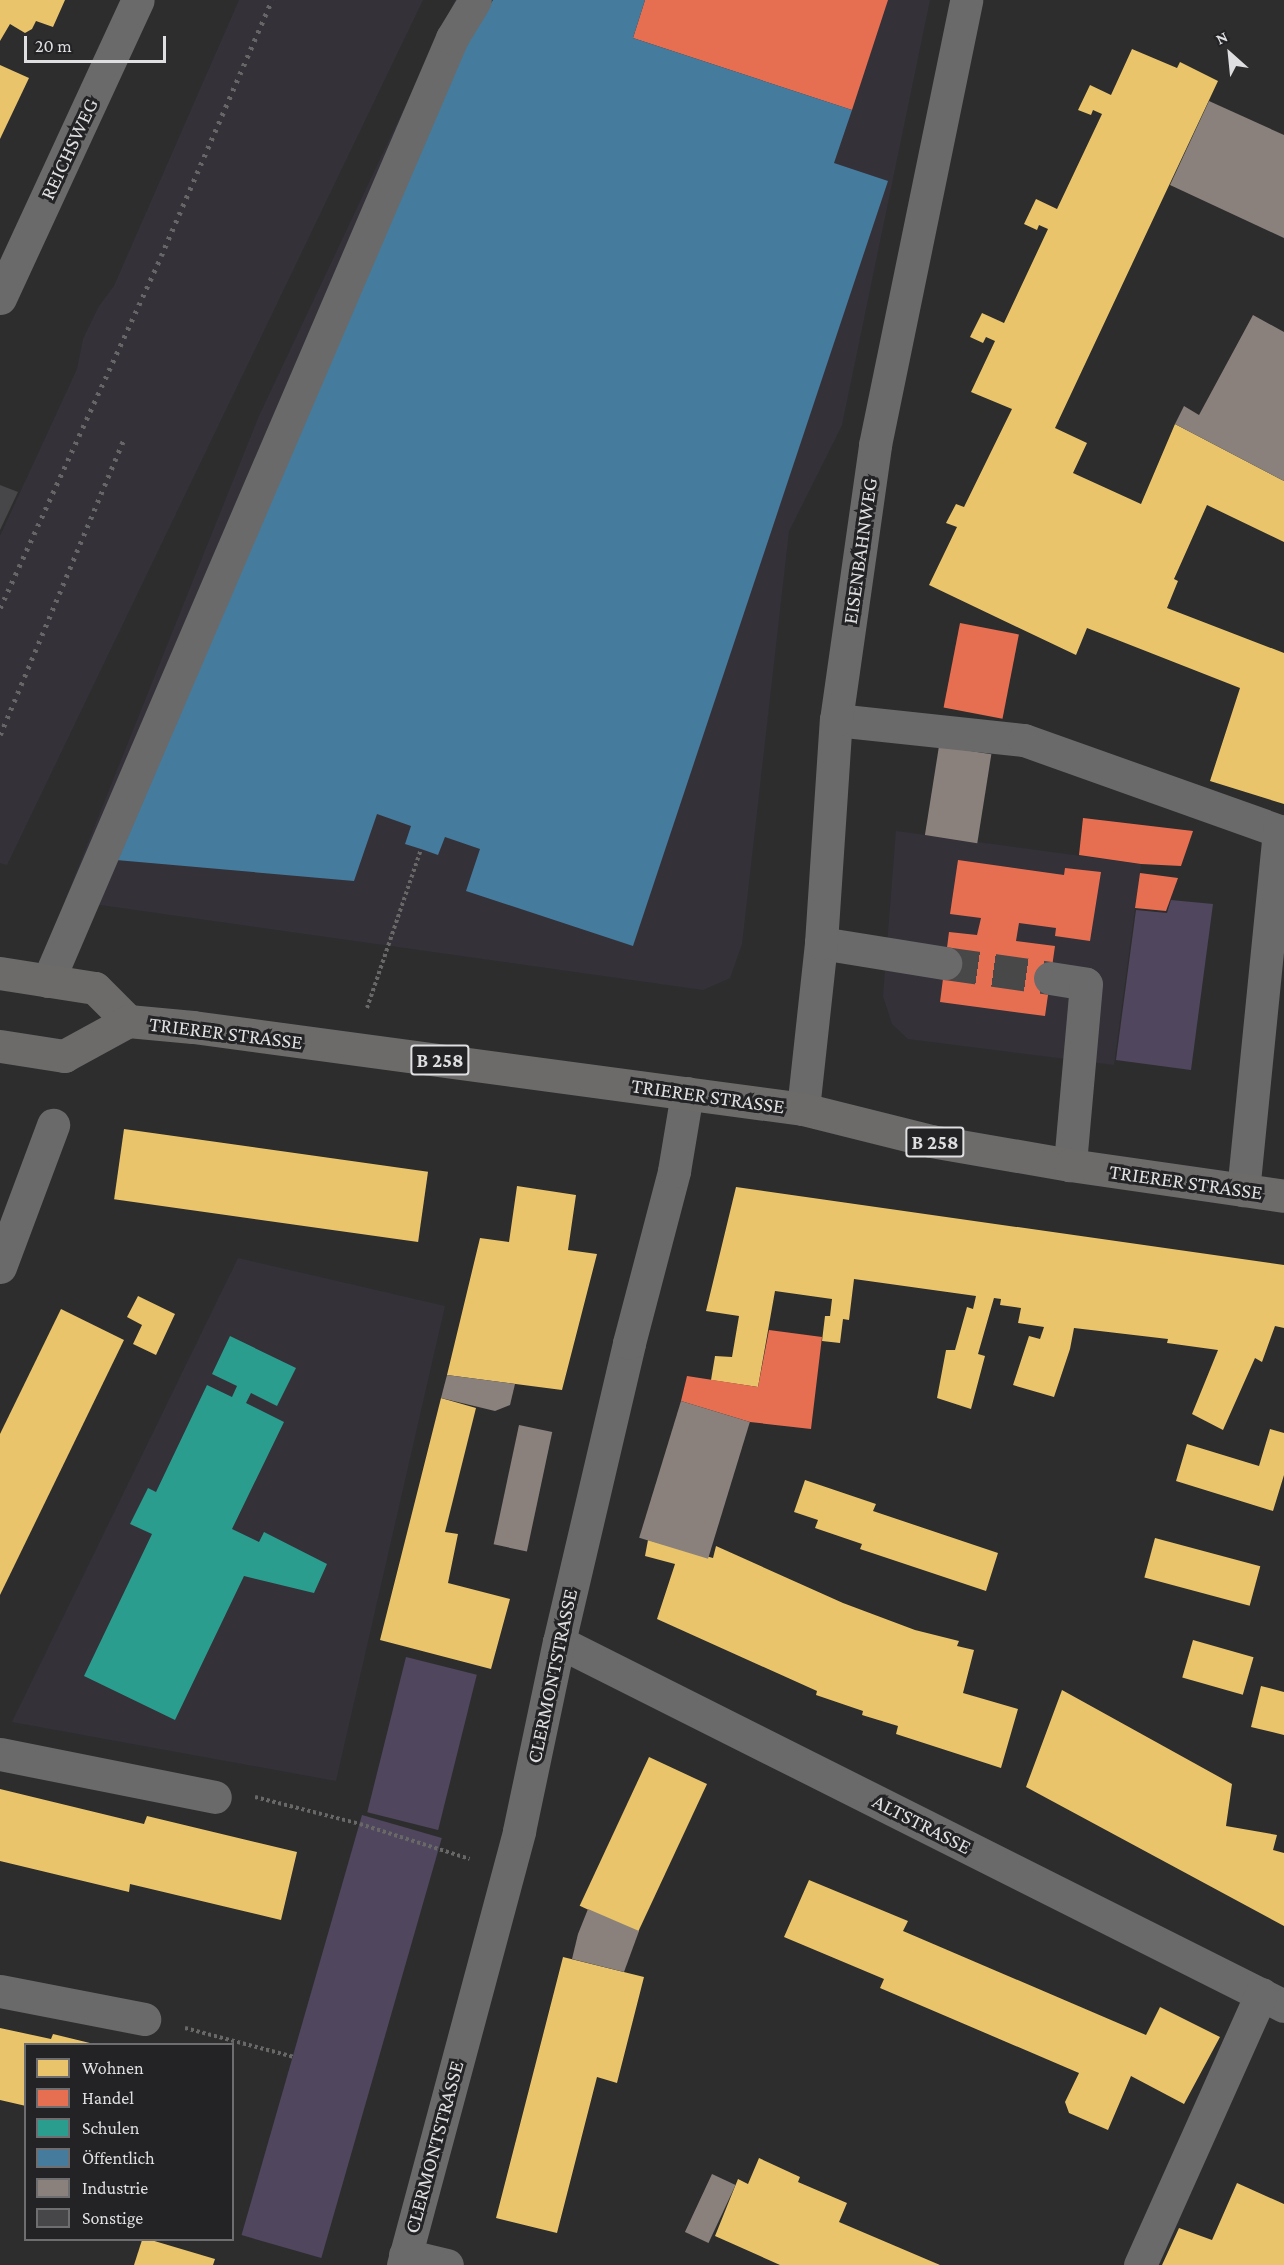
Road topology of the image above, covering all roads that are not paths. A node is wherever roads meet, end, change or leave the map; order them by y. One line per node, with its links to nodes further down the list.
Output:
1 (138, 0): 4 (street, REICHSWEG)
2 (475, 0): 10 (street)
3 (966, 0): 5 (street, EISENBAHNWEG)
4 (0, 297)
5 (836, 720): 6 (street, EISENBAHNWEG); 17 (street)
6 (821, 943): 7 (street); 14 (street, EISENBAHNWEG)
7 (945, 963)
8 (0, 974): 10 (main road)
9 (1050, 978): 16 (street)
10 (48, 981): 11 (main road)
11 (128, 1021): 12 (main road); 13 (main road, TRIERER STRASSE / B 258)
12 (0, 1046)
13 (687, 1093): 14 (main road, TRIERER STRASSE / B 258); 20 (street, CLERMONTSTRASSE)
14 (803, 1109): 16 (main road, TRIERER STRASSE / B 258)
15 (53, 1125): 19 (street)
16 (1070, 1165): 17 (main road, TRIERER STRASSE / B 258)
17 (1243, 1190): 18 (main road, TRIERER STRASSE / B 258)
18 (1284, 1196)
19 (0, 1267)
20 (559, 1642): 24 (street, ALTSTRASSE); 26 (street, CLERMONTSTRASSE)
21 (0, 1754): 22 (street)
22 (215, 1797)
23 (0, 1991): 25 (street)
24 (1272, 2000): 28 (street)
25 (144, 2019)
26 (404, 2260): 27 (street, CLERMONTSTRASSE)
27 (447, 2265)
28 (1140, 2265)

